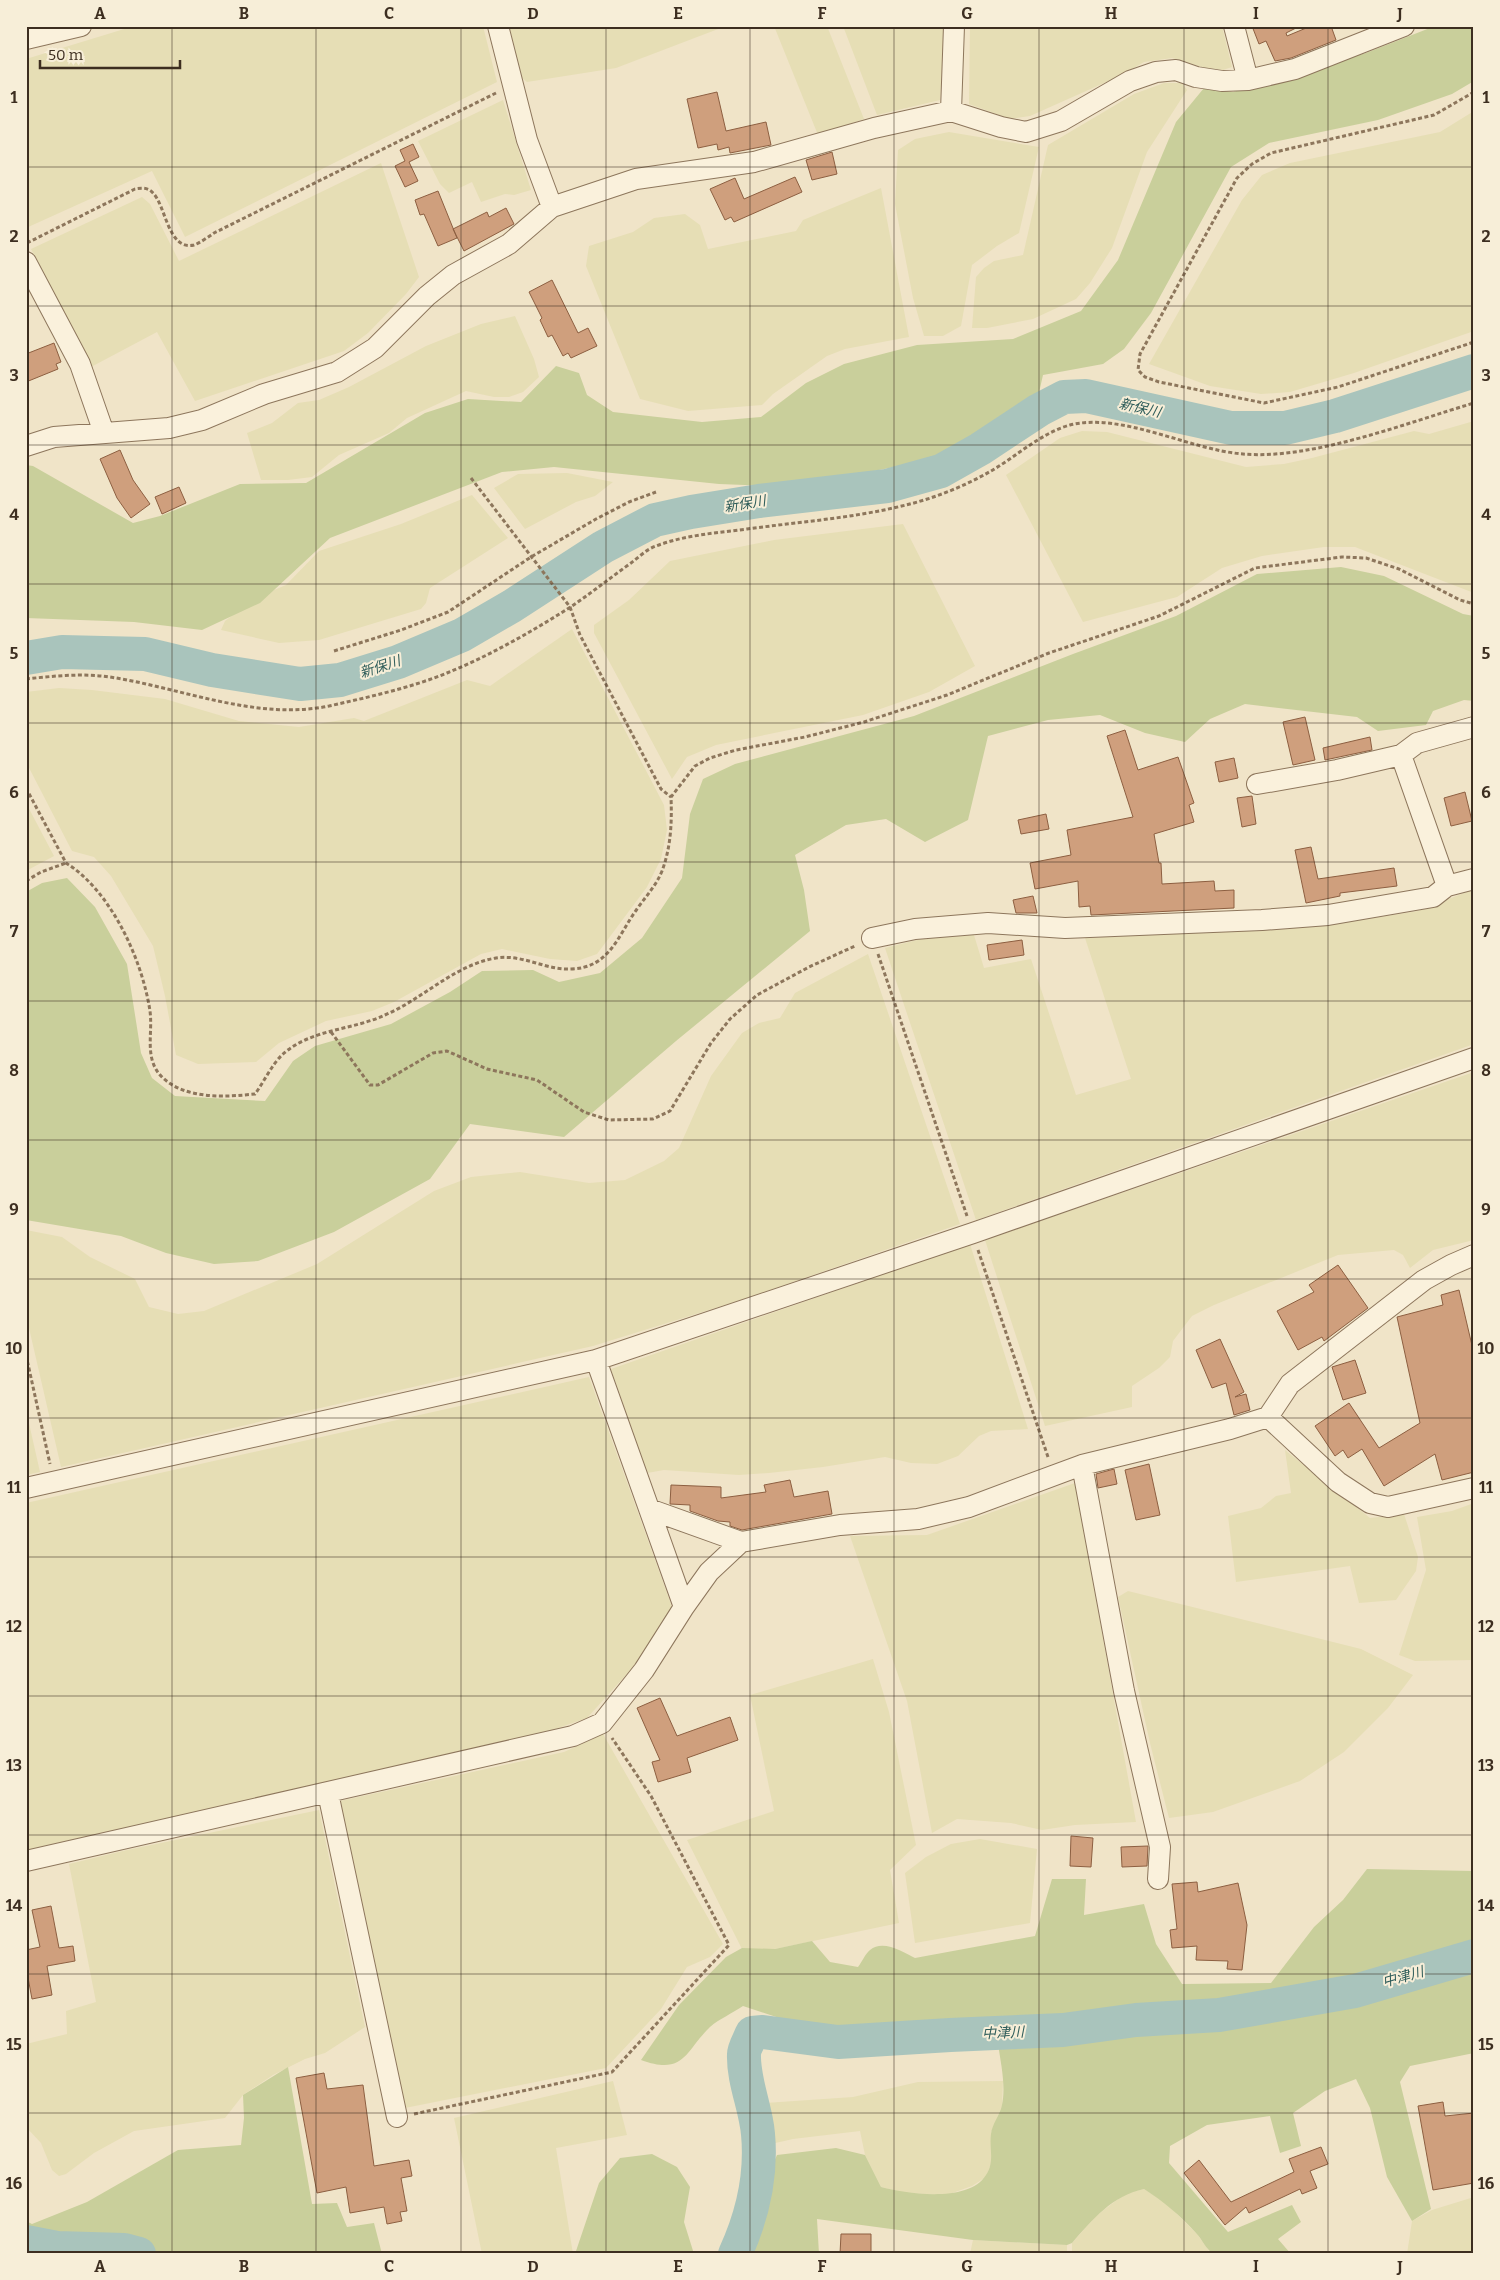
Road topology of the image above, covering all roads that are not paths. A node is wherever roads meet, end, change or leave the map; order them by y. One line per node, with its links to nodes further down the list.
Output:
1 (81, 26): 6 (street)
2 (498, 26): 9 (street)
3 (954, 26): 8 (street)
4 (1234, 26): 7 (street)
5 (1404, 26): 7 (street)
6 (26, 39)
7 (1248, 80): 8 (street)
8 (951, 111): 9 (street)
9 (552, 207): 11 (street)
10 (26, 262): 11 (street)
11 (104, 433): 12 (street)
12 (26, 446)
13 (1474, 727): 14 (street)
14 (1401, 755): 15 (street); 17 (street)
15 (1257, 784)
16 (1474, 879): 17 (street)
17 (1447, 886): 18 (street)
18 (872, 938)
19 (1474, 1058): 21 (street)
20 (1474, 1255): 22 (street)
21 (596, 1360): 24 (street); 26 (street)
22 (1268, 1417): 23 (street); 25 (street)
23 (1082, 1465): 27 (street); 31 (street)
24 (26, 1488)
25 (1474, 1488)
26 (649, 1509): 27 (street); 28 (street)
27 (741, 1542): 28 (street)
28 (684, 1607): 29 (street)
29 (328, 1793): 30 (street); 32 (street)
30 (26, 1861)
31 (1158, 1879)
32 (397, 2118)

